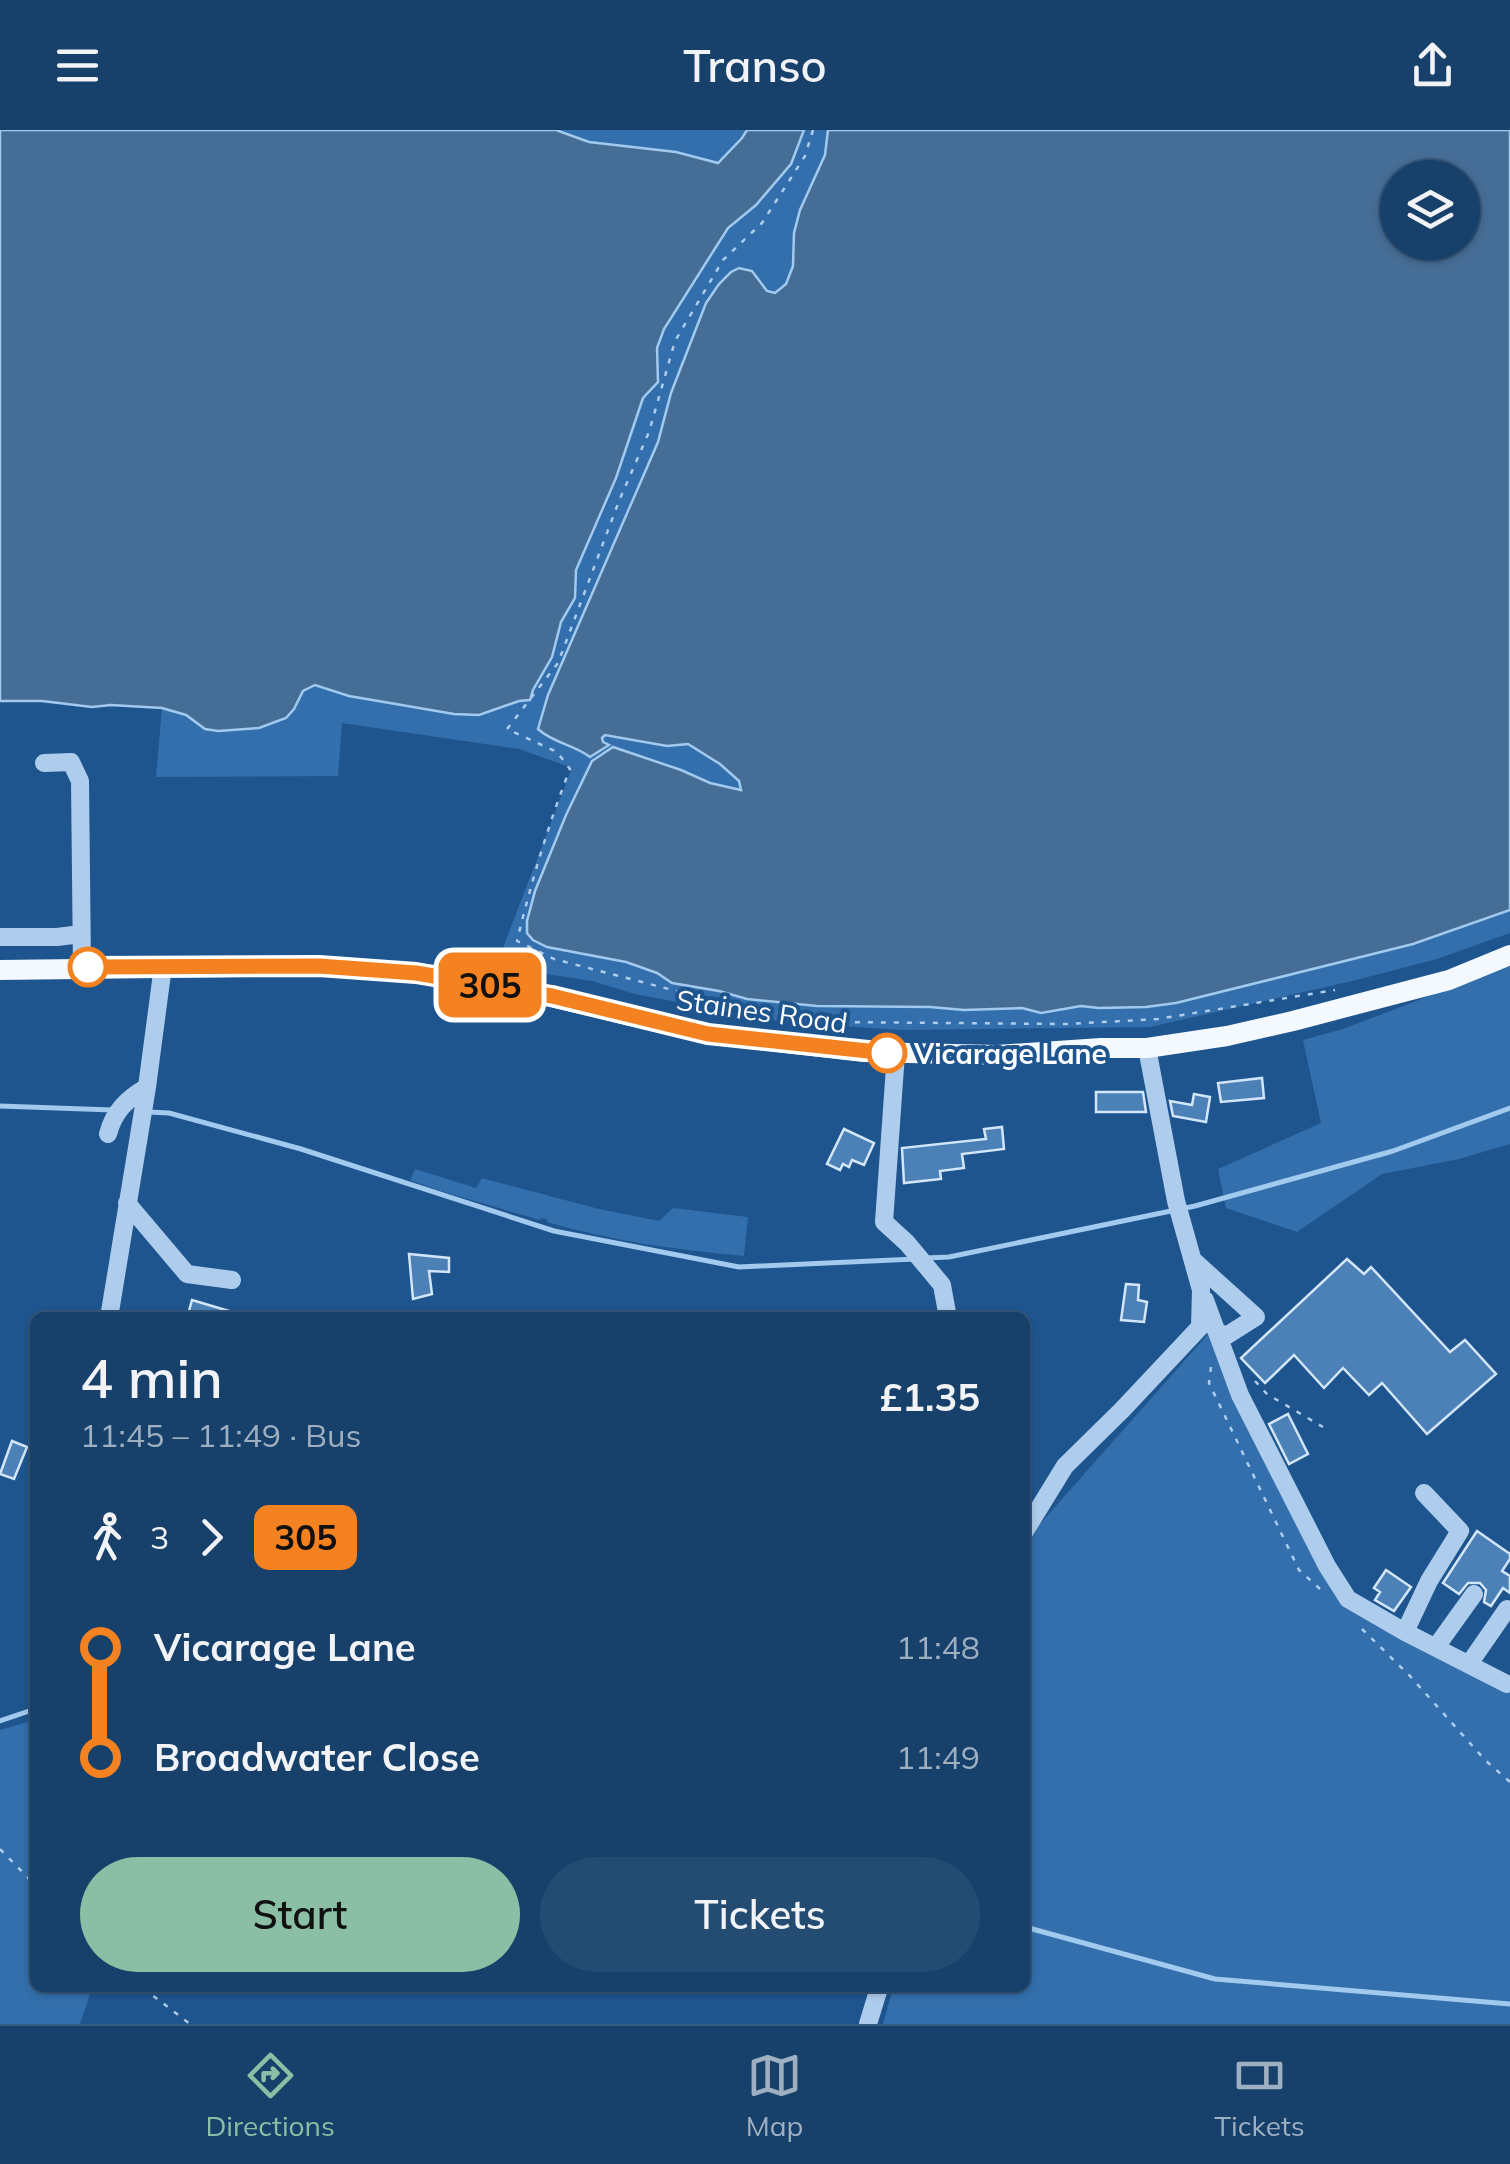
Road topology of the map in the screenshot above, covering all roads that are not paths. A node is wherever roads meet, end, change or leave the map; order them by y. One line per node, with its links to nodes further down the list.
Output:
1 (44, 762): 2 (street)
2 (82, 934): 3 (street); 6 (street)
3 (0, 937)
4 (1510, 955): 8 (main road, Staines Road)
5 (163, 966): 6 (main road, Staines Road); 9 (main road, Staines Road); 10 (street)
6 (82, 968): 7 (main road, Staines Road)
7 (0, 970)
8 (1147, 1048): 9 (main road, Staines Road); 13 (street)
9 (896, 1053): 17 (street)
10 (147, 1087): 11 (street); 12 (street)
11 (108, 1134)
12 (127, 1202): 14 (street); 16 (street)
13 (1193, 1260): 15 (street); 18 (street)
14 (232, 1280)
15 (1201, 1290): 18 (street); 20 (street)
16 (110, 1312)
17 (947, 1312)
18 (1216, 1331): 23 (street)
19 (1424, 1493): 23 (street)
20 (1030, 1524)
21 (1474, 1594): 24 (street)
22 (1507, 1609): 25 (street)
23 (1405, 1632): 24 (street)
24 (1436, 1647): 25 (street)
25 (1469, 1664): 26 (street)
26 (1507, 1684)
27 (878, 1992): 28 (street)
28 (868, 2024)

